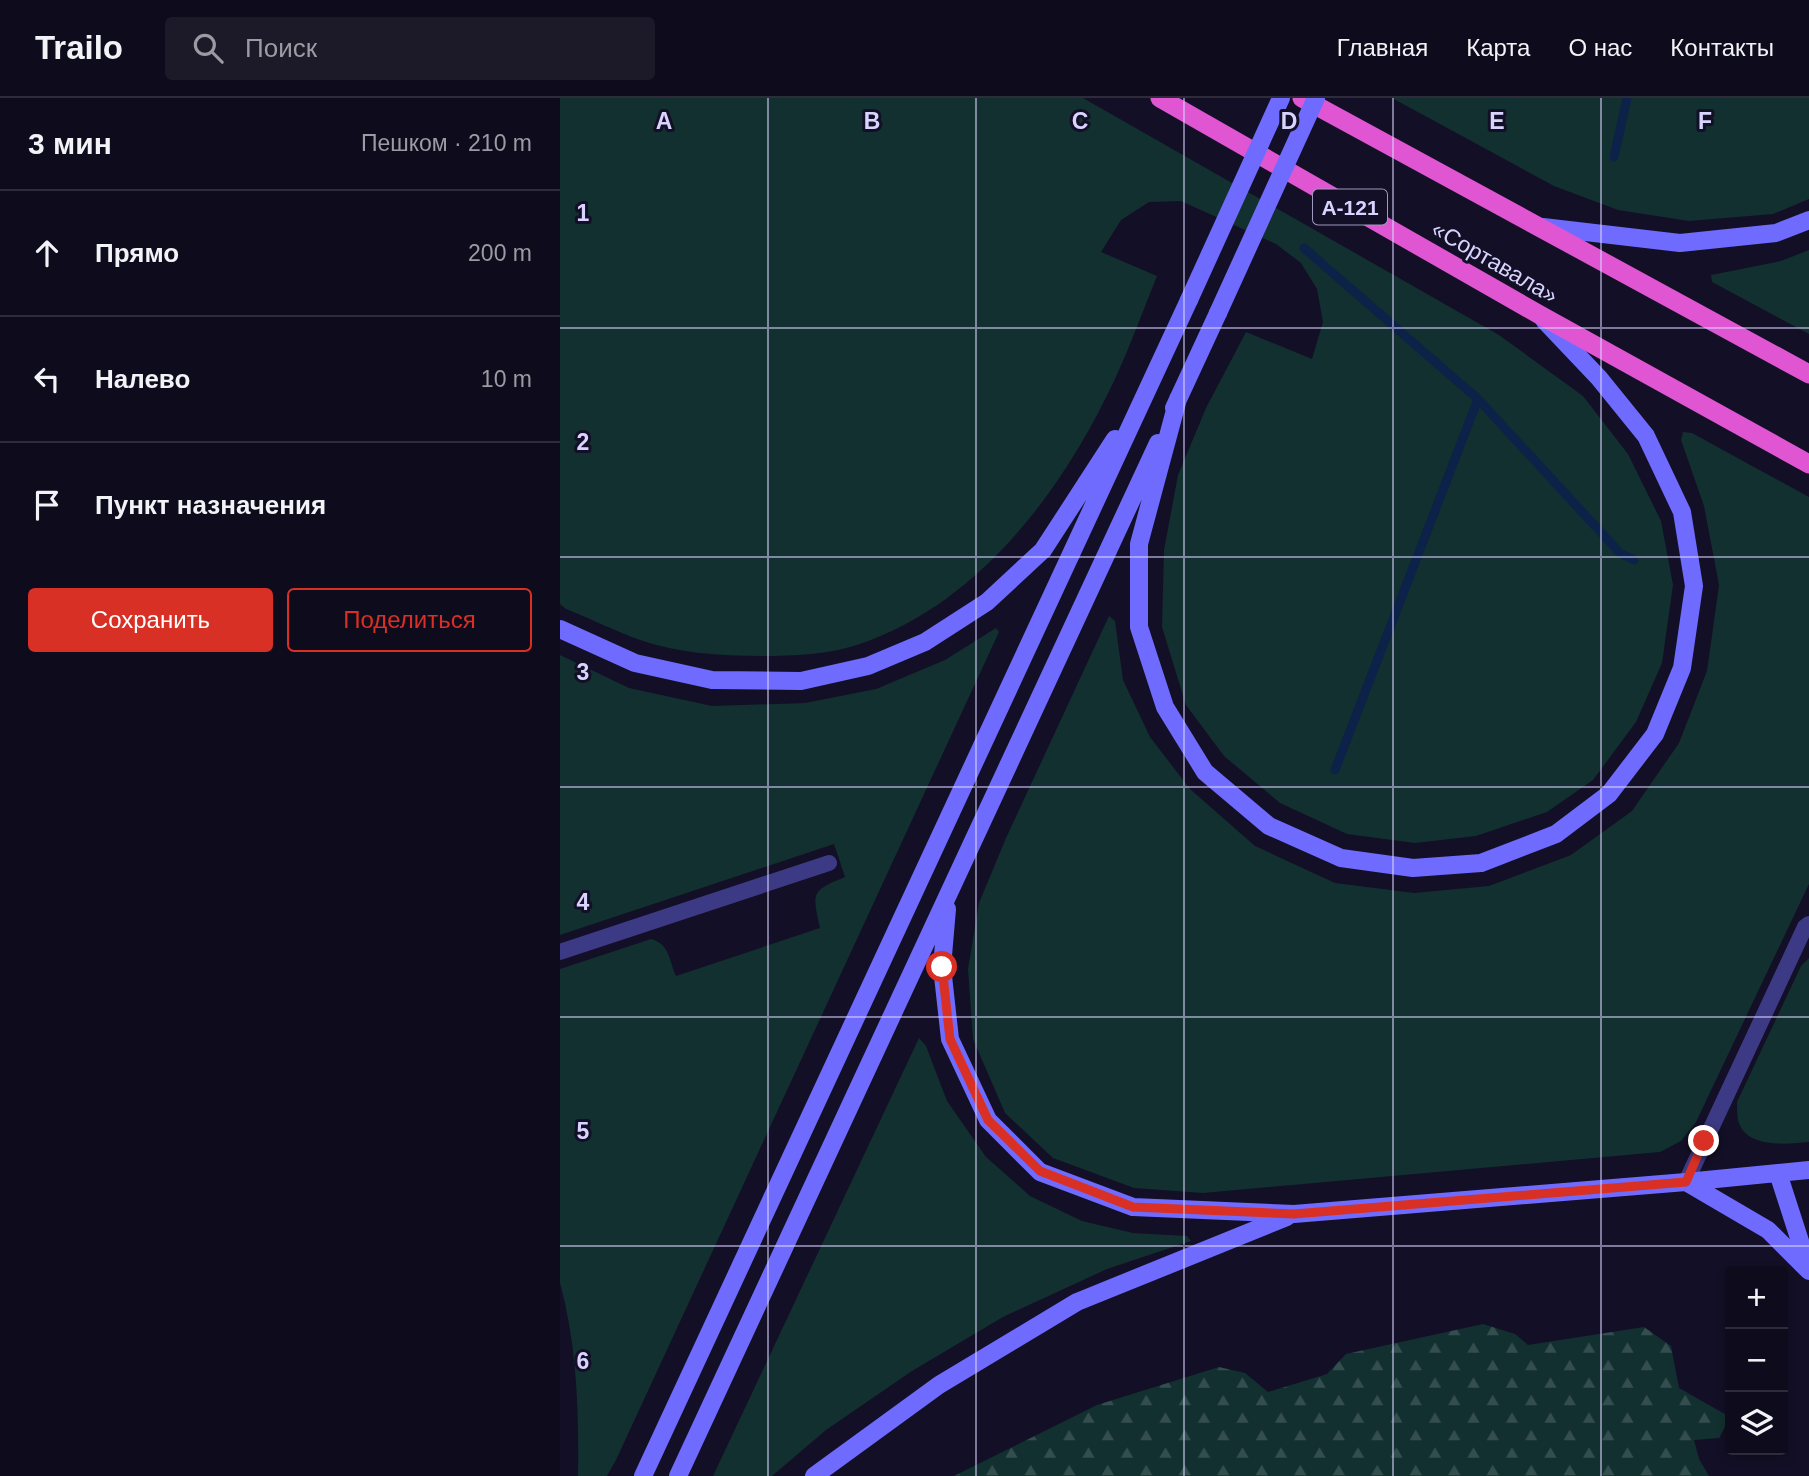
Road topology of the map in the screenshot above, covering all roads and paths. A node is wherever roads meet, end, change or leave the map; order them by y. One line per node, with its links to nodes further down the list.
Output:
1 (1160, 98): 7 (highway, «Сортавала» / А-121)
2 (1281, 98): 9 (main road, bridge)
3 (1302, 98): 6 (highway)
4 (1317, 98): 10 (main road, bridge)
5 (1809, 220): 6 (main road)
6 (1538, 227): 8 (highway)
7 (1540, 315): 10 (main road); 11 (highway, «Сортавала» / А-121)
8 (1809, 374)
9 (1149, 386): 12 (main road); 22 (main road)
10 (1178, 399): 14 (main road)
11 (1809, 464)
12 (560, 629)
13 (829, 863): 16 (lane)
14 (948, 896): 20 (main road); 23 (main road)
15 (1809, 924): 19 (lane)
16 (560, 952)
17 (1809, 1170): 18 (main road)
18 (1777, 1173): 19 (main road); 21 (main road)
19 (1686, 1182): 20 (main road); 21 (main road)
20 (1294, 1214): 24 (main road)
21 (1809, 1270)
22 (643, 1476)
23 (678, 1476)
24 (814, 1476)

